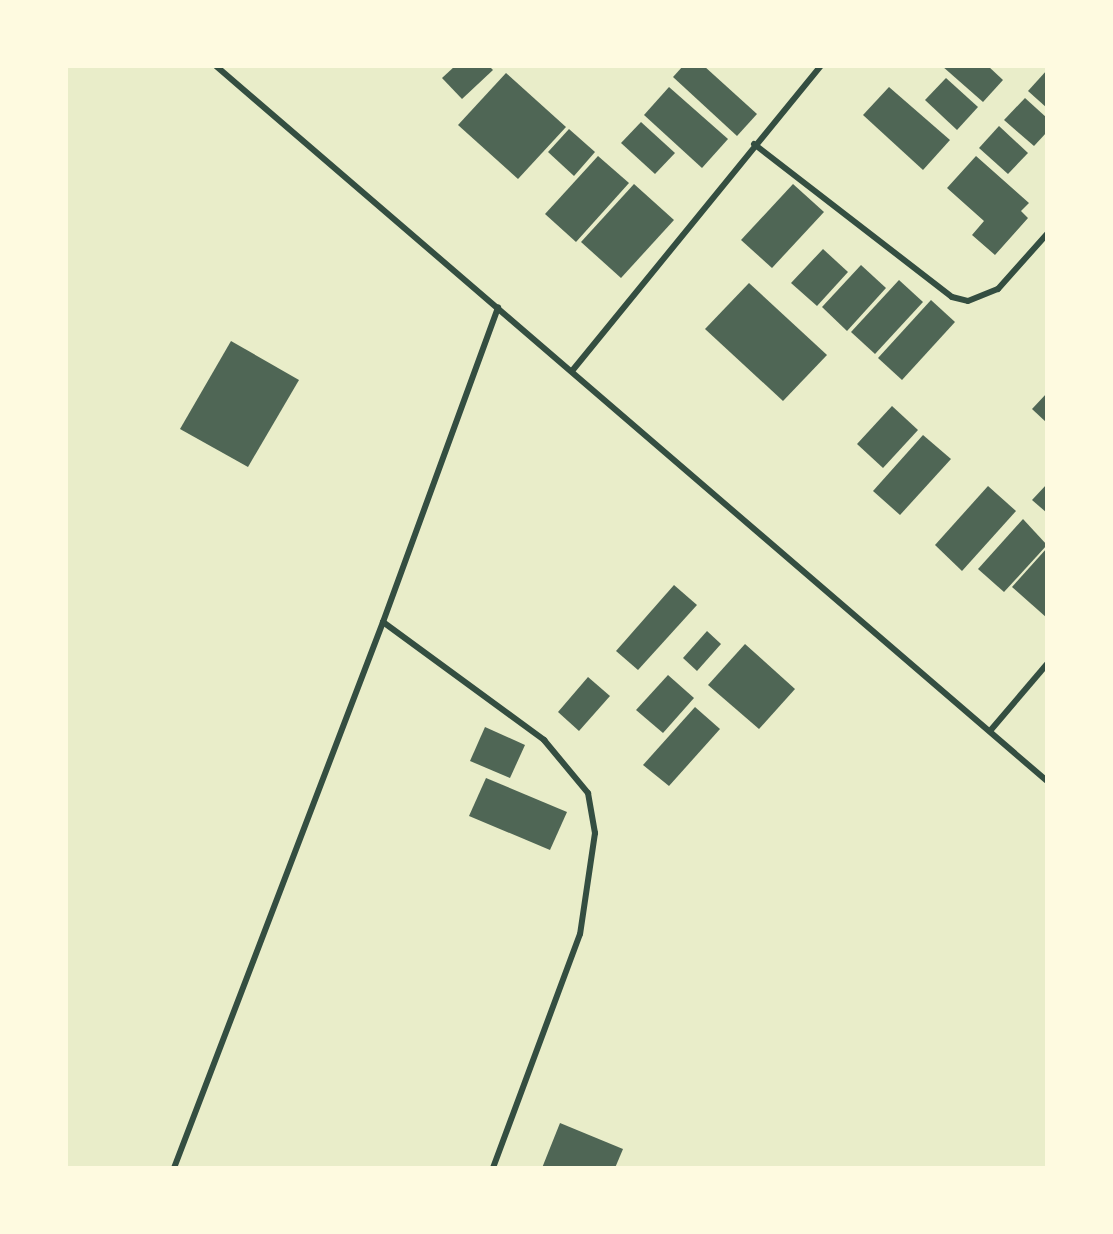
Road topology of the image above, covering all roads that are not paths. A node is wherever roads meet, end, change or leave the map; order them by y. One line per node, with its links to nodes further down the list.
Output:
1 (216, 66): 5 (street)
2 (821, 66): 3 (street)
3 (754, 144): 4 (street); 6 (street)
4 (1047, 234)
5 (498, 308): 6 (street); 7 (street)
6 (572, 371): 9 (street)
7 (383, 622): 11 (street); 12 (street)
8 (1047, 664): 9 (street)
9 (990, 731): 10 (street)
10 (1047, 781)
11 (174, 1168)
12 (493, 1168)

